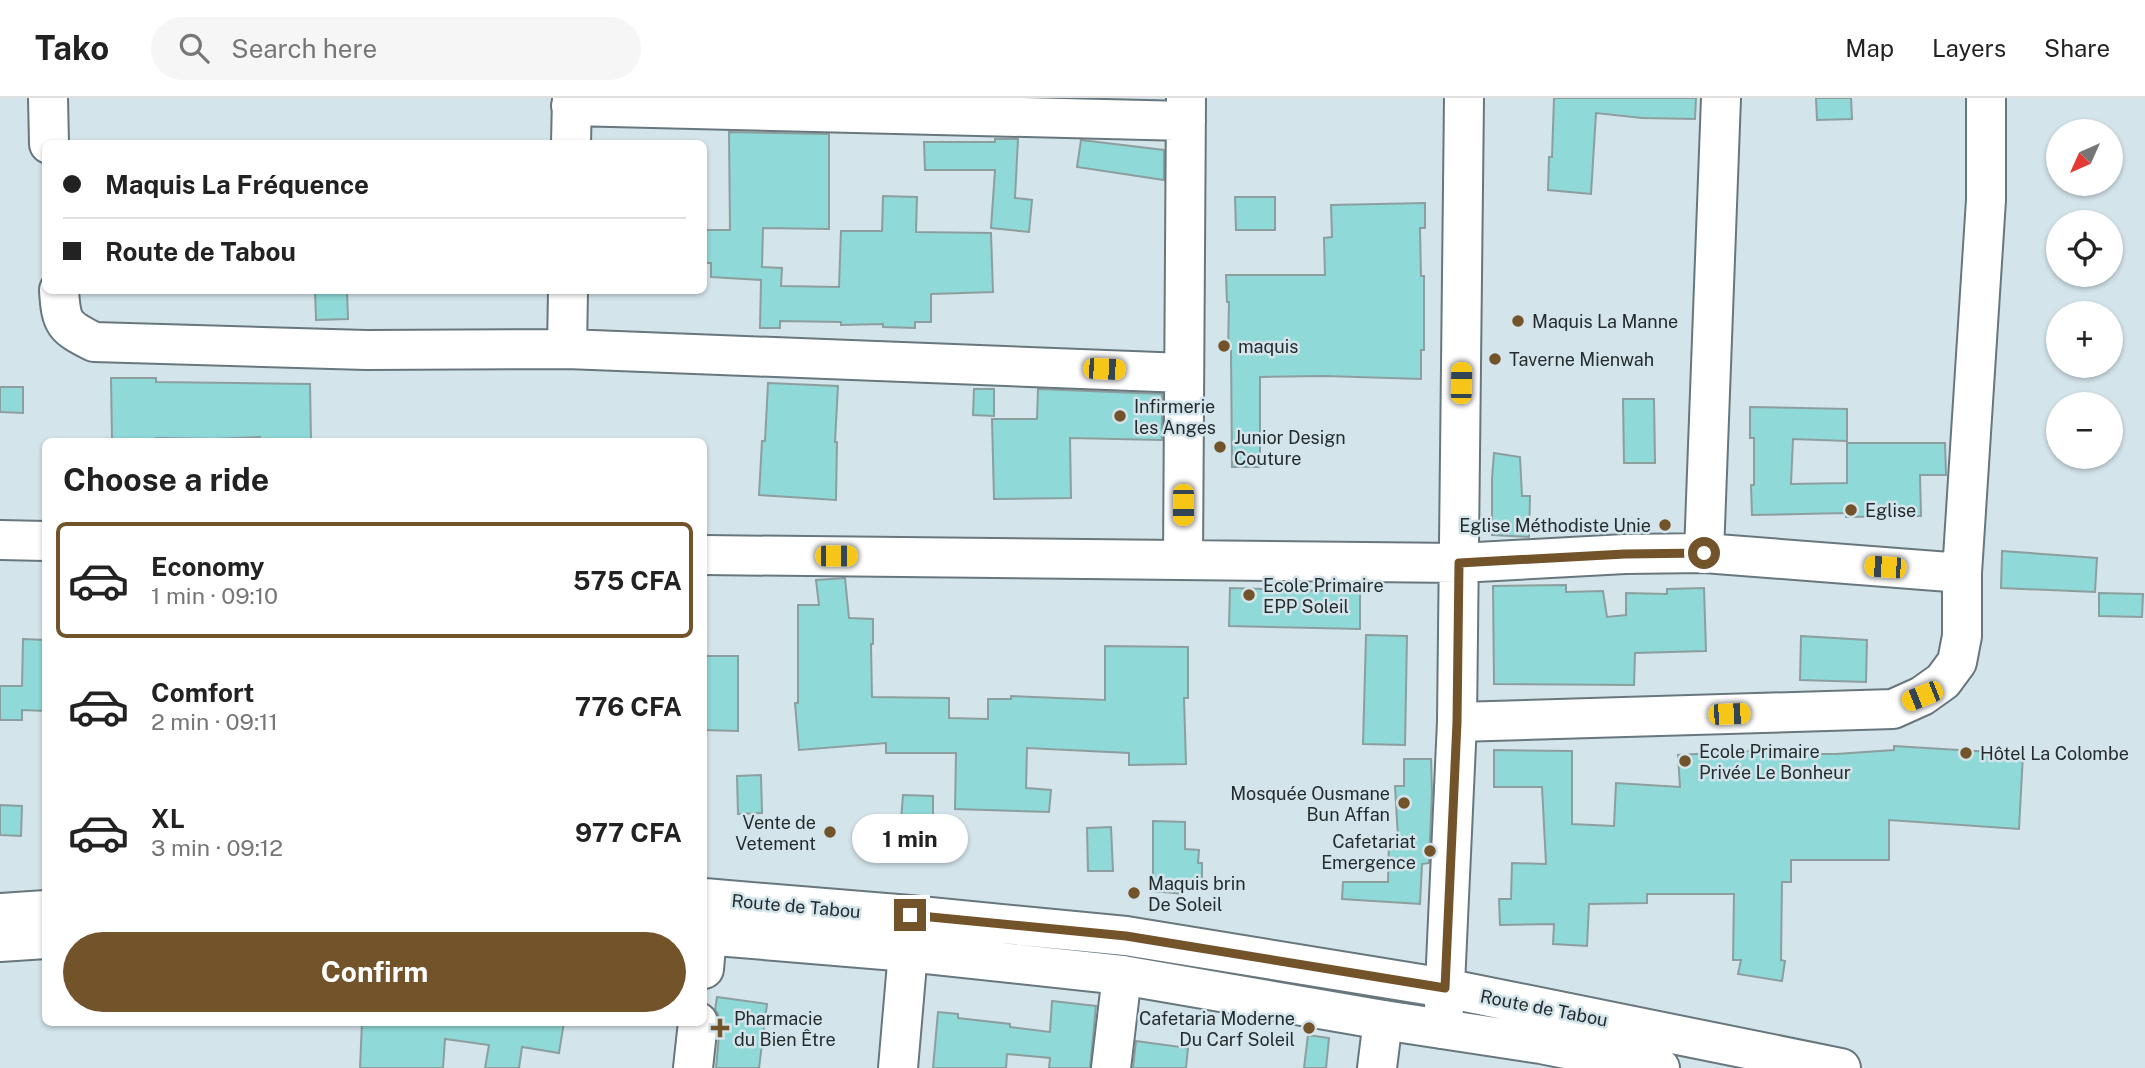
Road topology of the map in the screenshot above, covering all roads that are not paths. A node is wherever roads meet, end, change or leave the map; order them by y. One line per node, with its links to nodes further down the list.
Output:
1 (48, 98): 7 (street)
2 (1464, 98): 17 (street)
3 (1721, 98): 14 (street)
4 (1986, 98): 18 (street)
5 (1186, 110): 6 (street); 11 (street)
6 (571, 116)
7 (49, 140)
8 (59, 294): 10 (street)
9 (568, 294): 10 (street)
10 (567, 349): 11 (street)
11 (1184, 373): 16 (street)
12 (0, 540): 13 (street)
13 (42, 541)
14 (1704, 553): 17 (street); 18 (street)
15 (707, 555): 16 (street)
16 (1182, 559): 17 (street)
17 (1459, 563): 19 (street)
18 (1962, 573): 19 (street)
19 (1457, 722): 28 (street)
20 (42, 909): 21 (street)
21 (0, 913)
22 (707, 934): 28 (street, Route de Tabou)
23 (707, 934): 26 (street, Route de Tabou)
24 (42, 939): 25 (street)
25 (0, 942)
26 (908, 952): 27 (street, Route de Tabou); 34 (street)
27 (1122, 975): 29 (street, Route de Tabou); 35 (street)
28 (1445, 988): 31 (street); 38 (street, Route de Tabou)
29 (1383, 1020): 31 (street, Route de Tabou); 36 (street)
30 (698, 1026): 33 (street)
31 (1443, 1029): 32 (street, Route de Tabou)
32 (1571, 1059): 37 (street, Route de Tabou)
33 (693, 1068)
34 (898, 1068)
35 (1111, 1068)
36 (1377, 1068)
37 (1660, 1068)
38 (1841, 1068)

